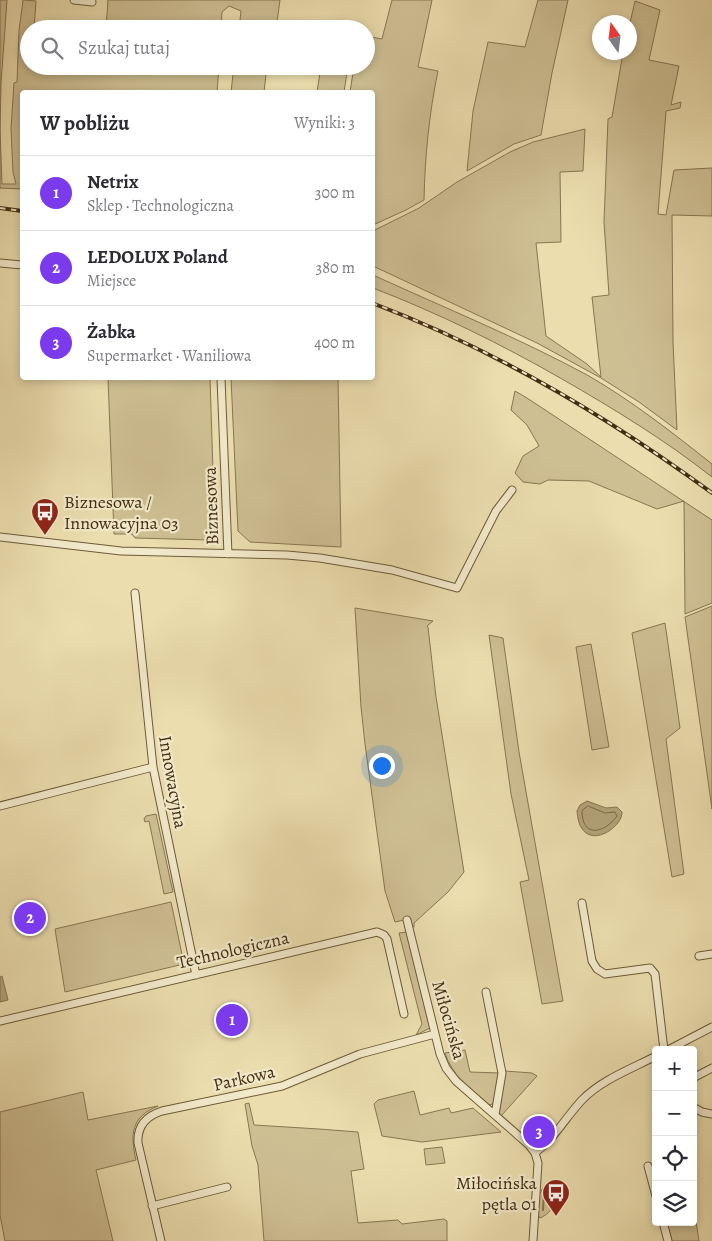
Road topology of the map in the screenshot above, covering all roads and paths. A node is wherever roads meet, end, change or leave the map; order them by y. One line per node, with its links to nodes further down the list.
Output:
1 (74, 0): 2 (street)
2 (92, 2)
3 (0, 263): 4 (street)
4 (20, 265)
5 (221, 380): 8 (street, Biznesowa)
6 (512, 490): 8 (street)
7 (0, 537): 8 (street, Biznesowa)
8 (228, 554)
9 (135, 593): 10 (street, Innowacyjna)
10 (153, 767): 11 (street); 16 (street, Innowacyjna)
11 (0, 806)
12 (582, 903): 22 (street)
13 (407, 920): 21 (street, Miłocińska)
14 (712, 954): 15 (street)
15 (699, 956)
16 (196, 975): 18 (street, Technologiczna); 19 (street, Technologiczna)
17 (486, 992): 29 (street)
18 (404, 1014)
19 (0, 1022)
20 (712, 1027): 23 (street)
21 (434, 1034): 29 (street, Miłocińska); 34 (street, Parkowa)
22 (664, 1046)
23 (676, 1046)
24 (652, 1058): 30 (street)
25 (712, 1068): 26 (street)
26 (697, 1076)
27 (697, 1109): 28 (street)
28 (712, 1114)
29 (495, 1115): 30 (street, Miłocińska)
30 (535, 1153): 37 (street)
31 (648, 1166): 32 (street)
32 (652, 1181)
33 (227, 1187): 34 (street)
34 (152, 1206): 36 (street, Parkowa)
35 (664, 1226): 38 (street)
36 (161, 1241)
37 (533, 1241)
38 (668, 1241)

